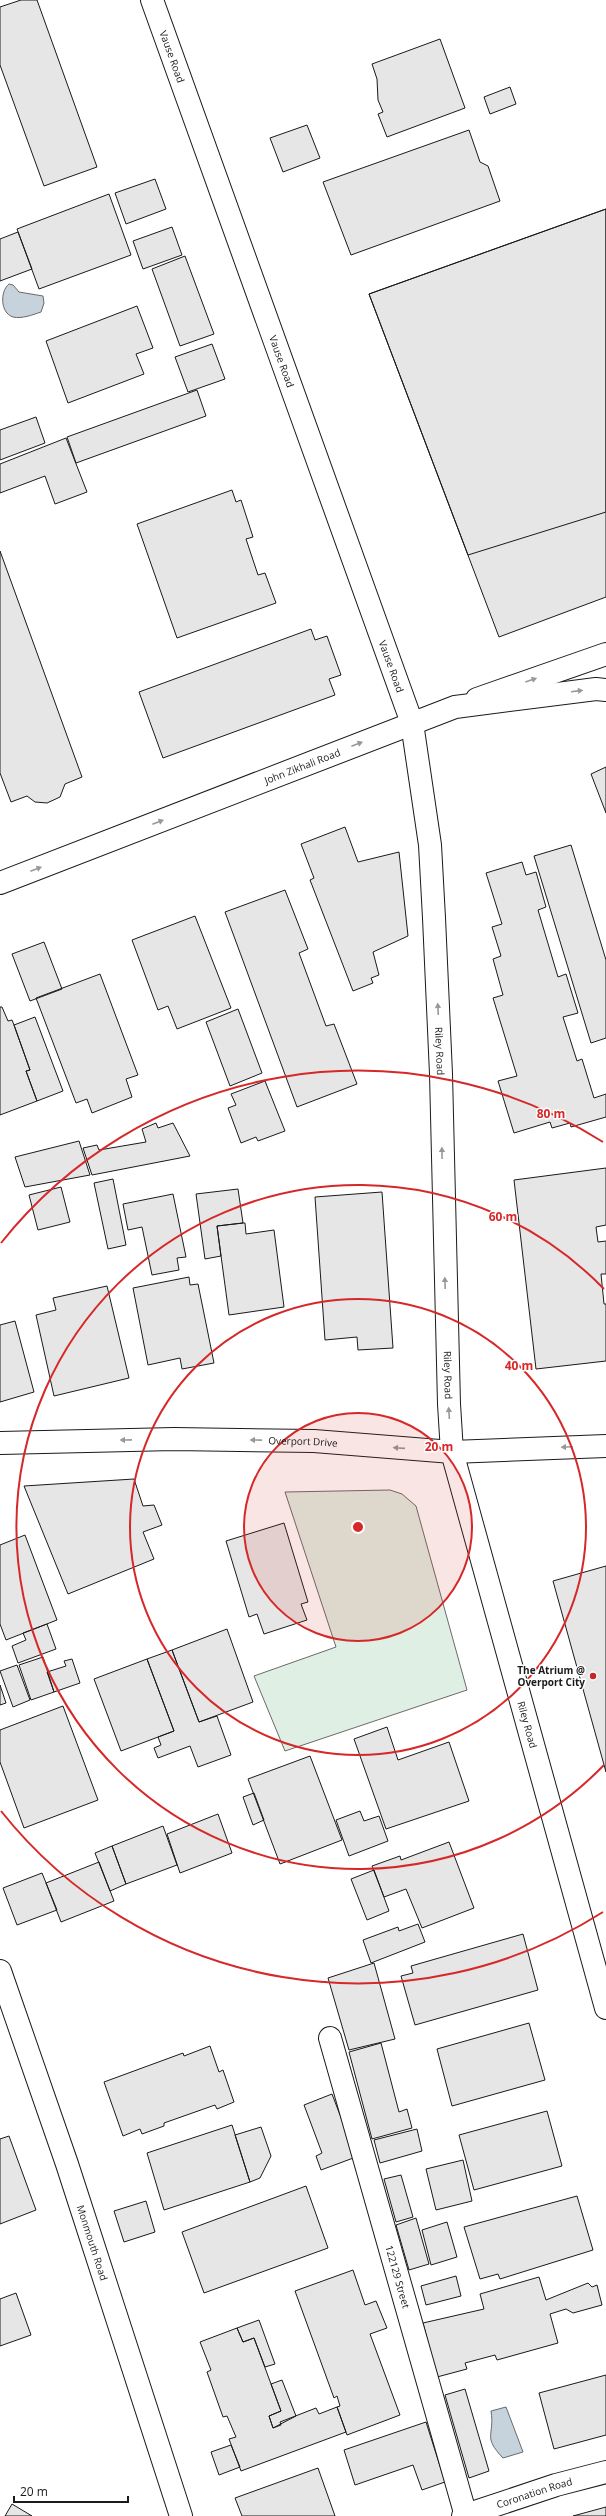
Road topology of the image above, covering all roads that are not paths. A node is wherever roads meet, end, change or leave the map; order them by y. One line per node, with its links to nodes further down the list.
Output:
1 (152, 0): 5 (street, Vause Road)
2 (606, 654): 4 (street, John Zikhali Road, one-way to 2)
3 (606, 690): 4 (street, one-way to 3)
4 (455, 707): 5 (street, John Zikhali Road)
5 (412, 723): 6 (street, John Zikhali Road, one-way to 5); 9 (street, Riley Road, one-way to 5)
6 (0, 883)
7 (0, 1443): 9 (street, Overport Drive, one-way to 7)
8 (606, 1446): 9 (street, Overport Drive, one-way to 9)
9 (452, 1452): 11 (street, Riley Road)
10 (0, 1971): 14 (street, Monmouth Road)
11 (606, 2008)
12 (330, 2038): 15 (street, 122129 Street)
13 (606, 2472): 15 (street, Coronation Road)
14 (181, 2516)
15 (465, 2516)

